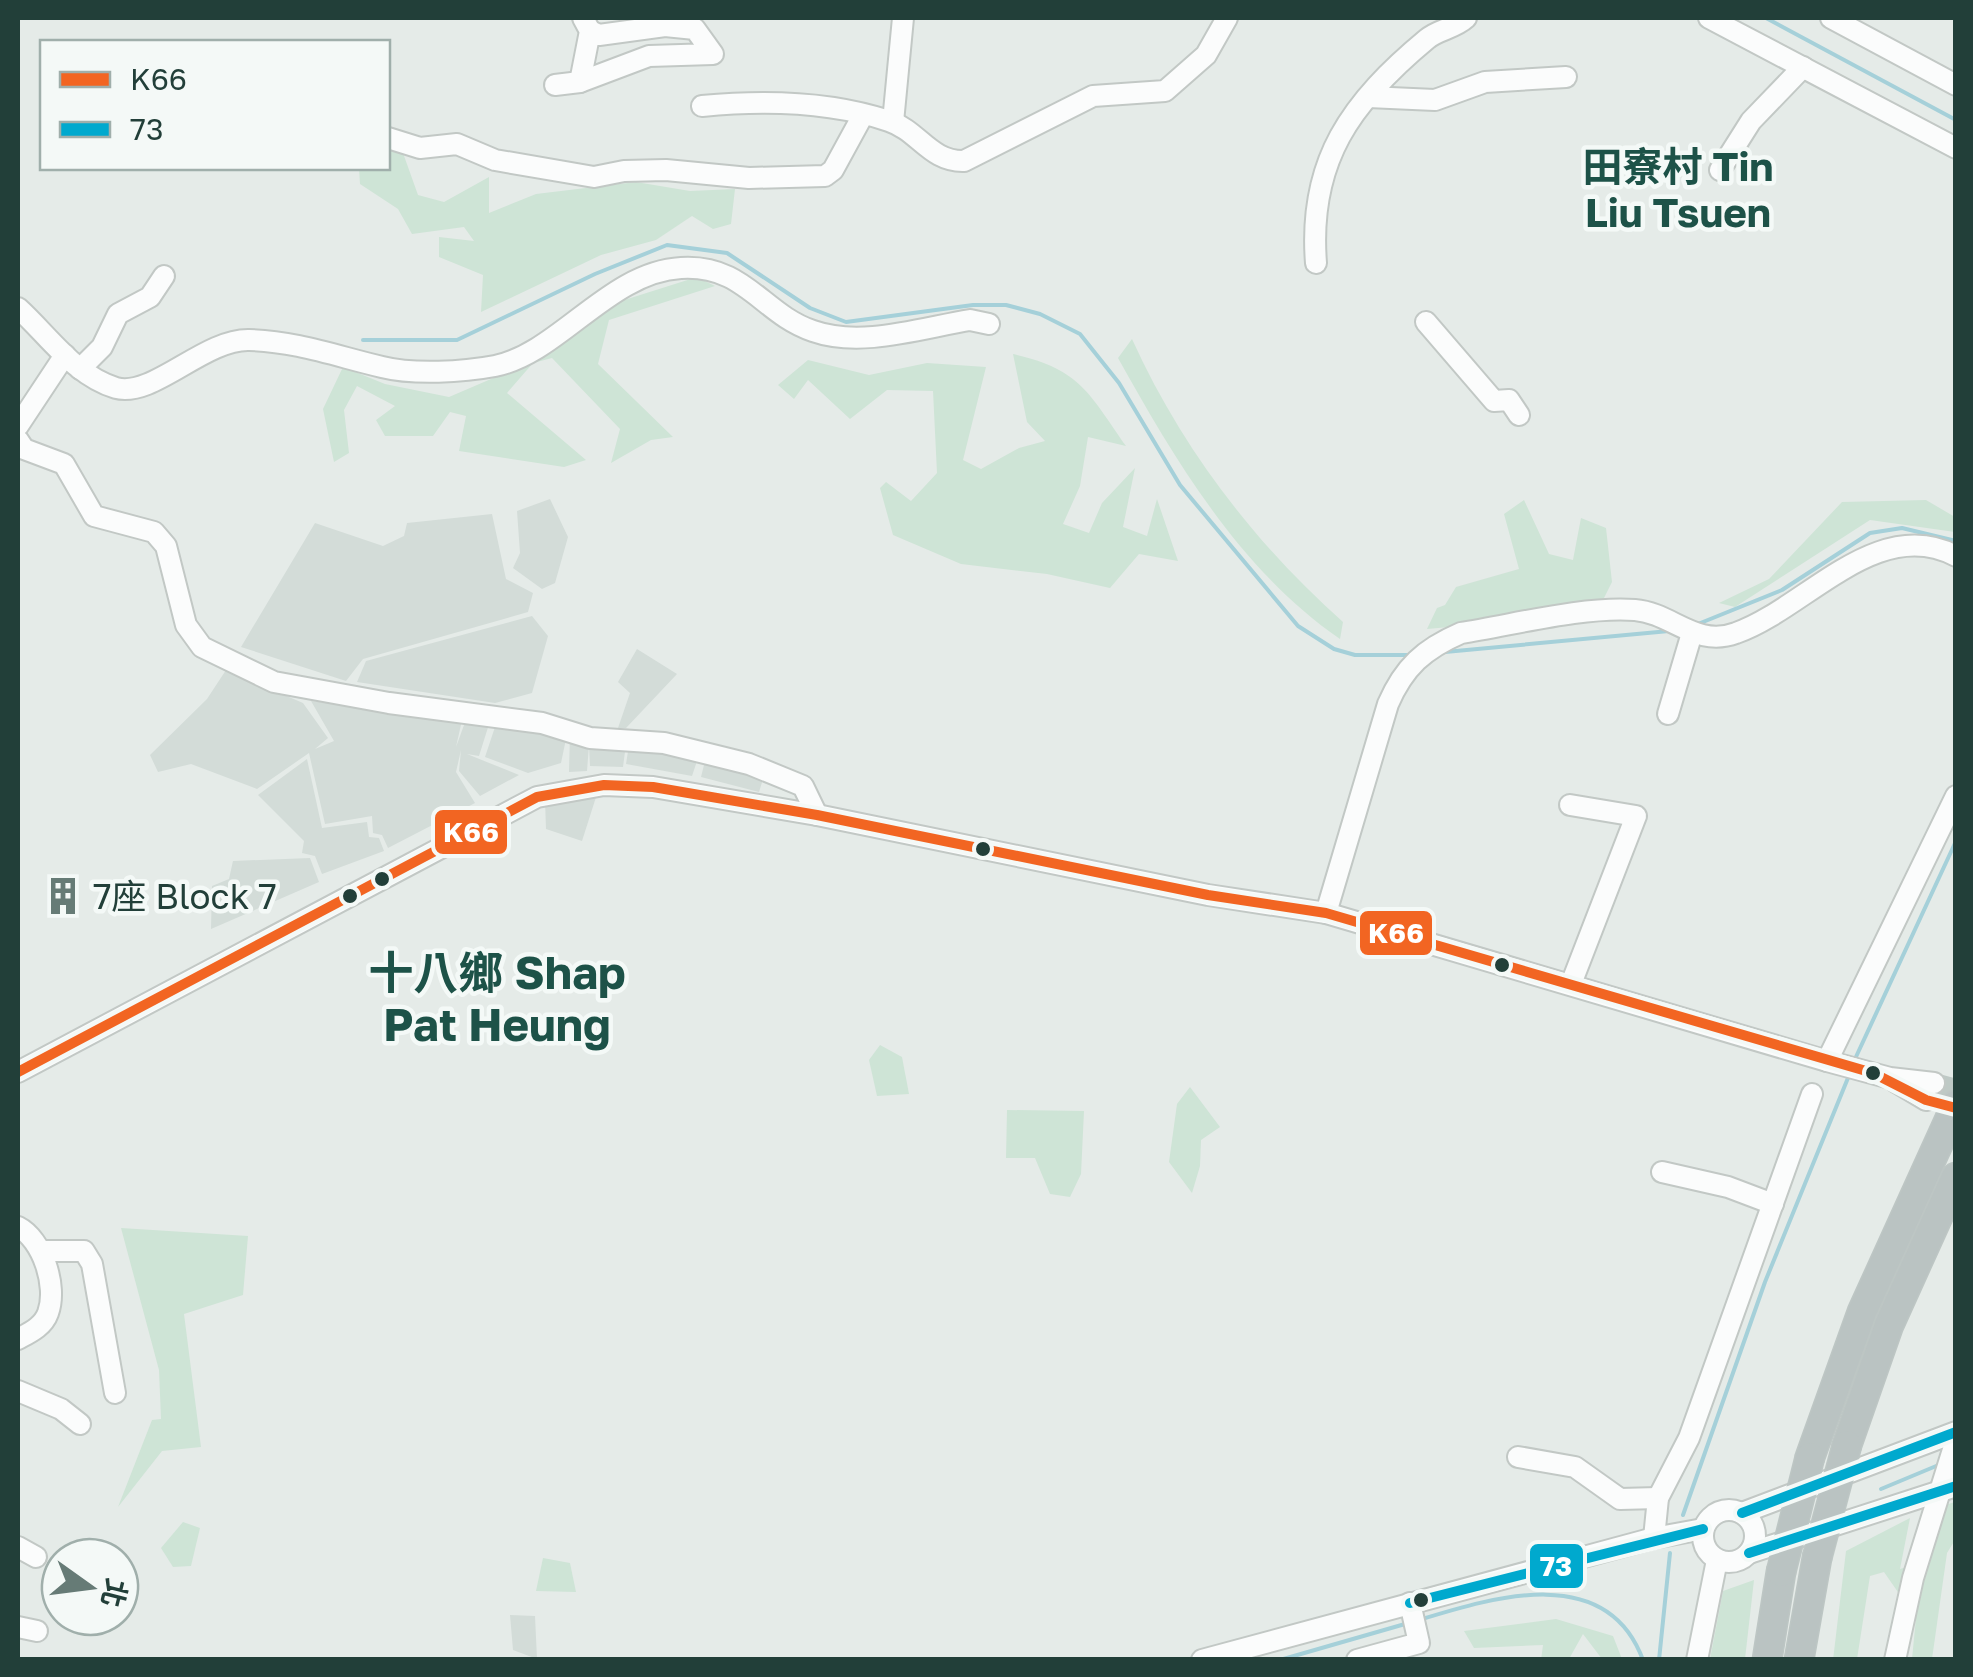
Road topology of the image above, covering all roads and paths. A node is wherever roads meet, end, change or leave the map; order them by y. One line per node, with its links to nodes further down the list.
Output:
1 (902, 18): 16 (street)
2 (1227, 18): 16 (street)
3 (1466, 18): 13 (street)
4 (1709, 18): 8 (street)
5 (1830, 18): 11 (street)
6 (664, 22): 7 (street); 10 (street)
7 (586, 24): 10 (street)
8 (1803, 66): 18 (street); 19 (street)
9 (1566, 77): 13 (street)
10 (580, 82): 12 (street)
11 (1956, 85)
12 (555, 86)
13 (1368, 97): 20 (street)
14 (702, 106): 15 (street)
15 (863, 115): 16 (street); 17 (street)
16 (894, 122)
17 (390, 139)
18 (1956, 148)
19 (1720, 170)
20 (1316, 263)
21 (164, 276): 25 (street)
22 (18, 308): 25 (street)
23 (1426, 322): 26 (street)
24 (978, 327): 25 (street)
25 (72, 362): 27 (street)
26 (1519, 414)
27 (18, 426)
28 (18, 440): 34 (street)
29 (1956, 556): 30 (street)
30 (1698, 635): 31 (street); 35 (street)
31 (1668, 714)
32 (1956, 796): 37 (street)
33 (1570, 805): 36 (street)
34 (817, 815): 35 (street); 38 (street)
35 (1326, 914): 36 (street)
36 (1571, 984): 37 (street)
37 (1838, 1063): 39 (street)
38 (18, 1072)
39 (1930, 1092)
40 (1812, 1094): 44 (street)
41 (1956, 1105): 65 (highway, bridge)
42 (1662, 1172): 44 (street)
43 (1956, 1176): 66 (highway, bridge)
44 (1773, 1204): 55 (street)
45 (18, 1227): 46 (street)
46 (43, 1251): 47 (street); 49 (street)
47 (18, 1338)
48 (18, 1392): 50 (street)
49 (115, 1394)
50 (80, 1424)
51 (1956, 1432): 56 (street)
52 (1955, 1442): 54 (street)
53 (1518, 1457): 55 (street)
54 (1945, 1488): 59 (street); 67 (street)
55 (1658, 1498): 58 (street)
56 (1742, 1513): 57 (street); 59 (street)
57 (1703, 1529): 58 (street); 60 (street)
58 (1654, 1538): 61 (street)
59 (1749, 1554): 60 (street)
60 (1717, 1560): 64 (street)
61 (1410, 1603): 62 (street); 63 (street)
62 (1202, 1660)
63 (1356, 1660)
64 (1697, 1660)
65 (1768, 1660)
66 (1799, 1660)
67 (1895, 1660)

